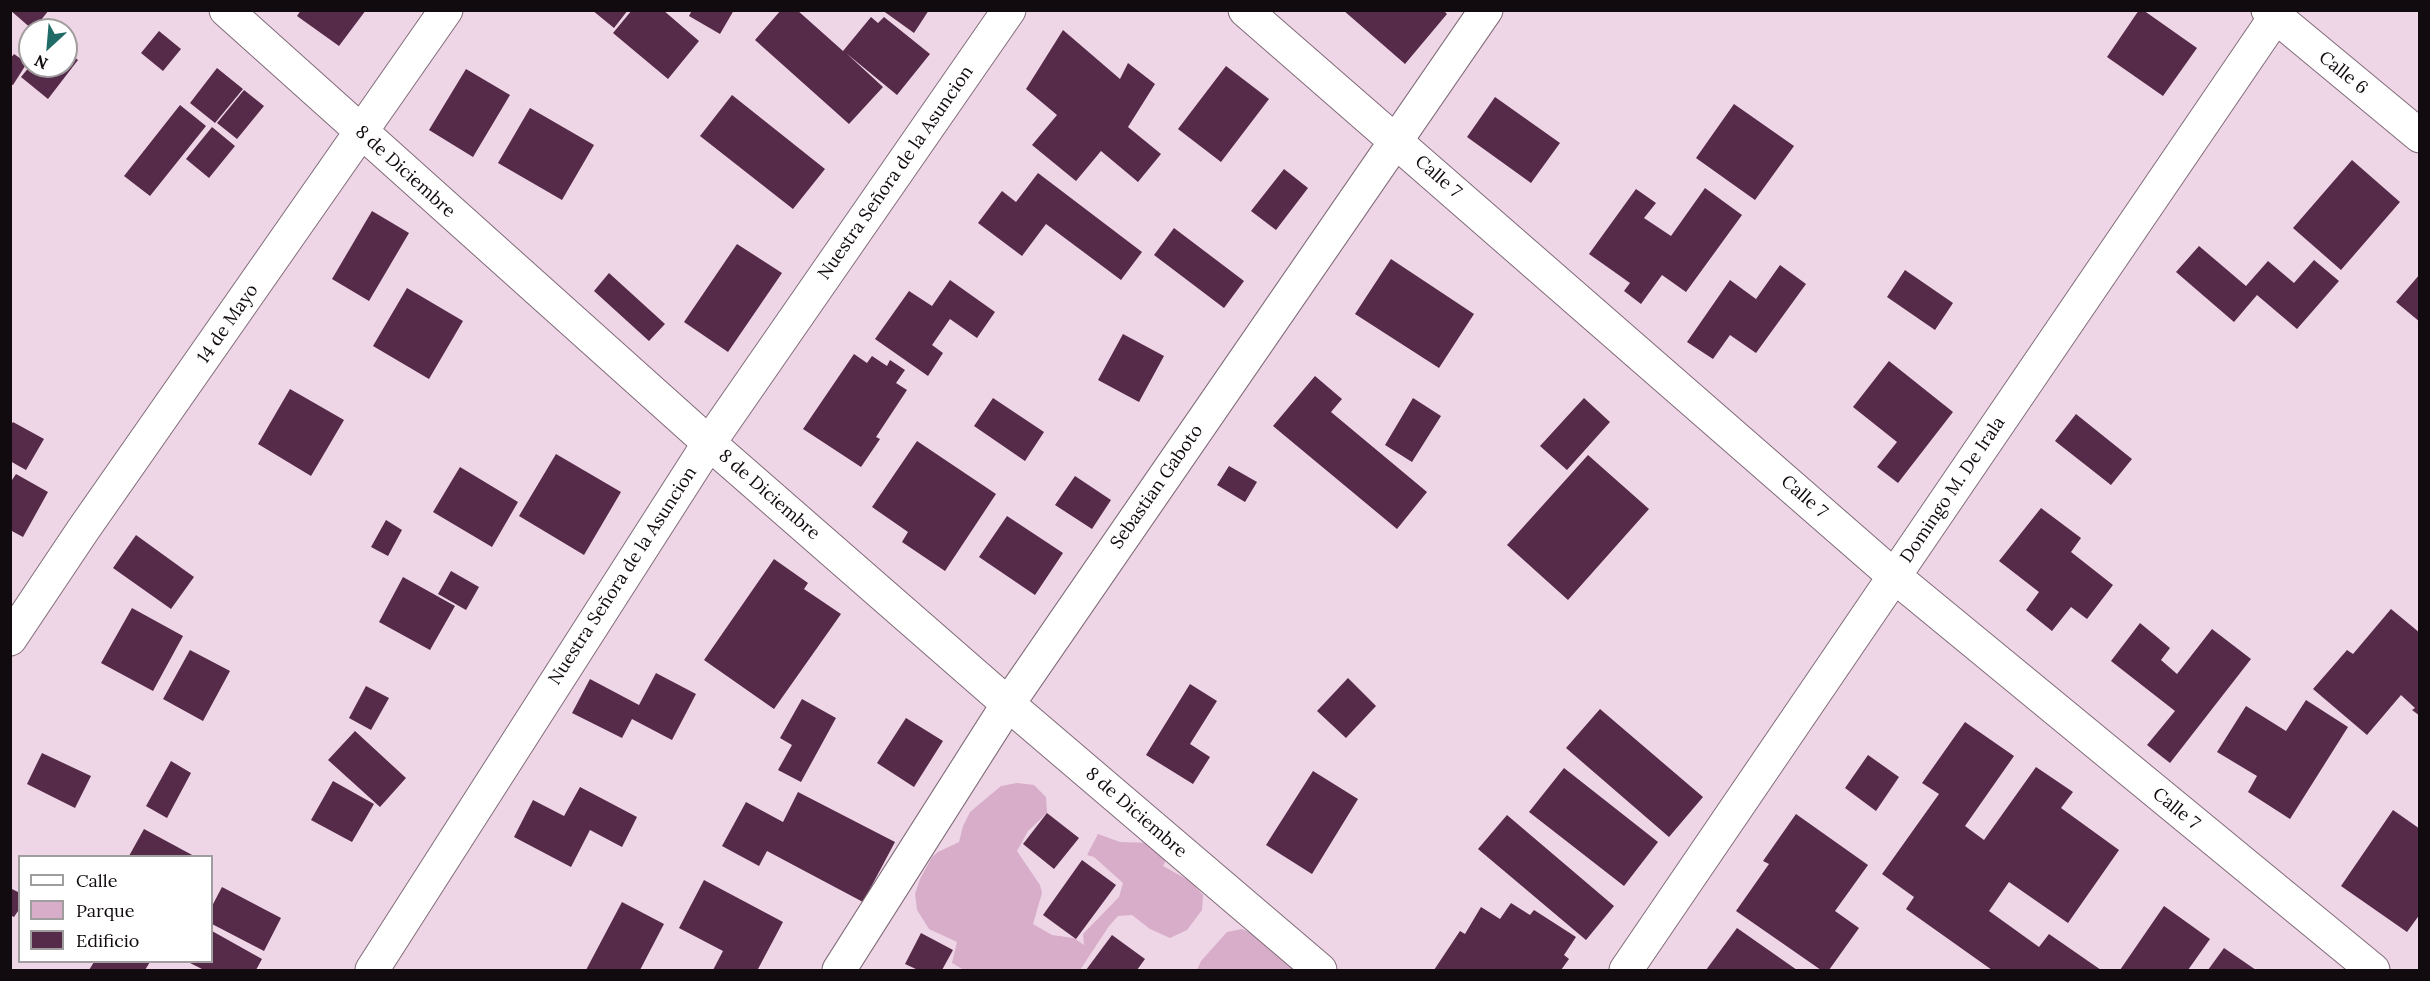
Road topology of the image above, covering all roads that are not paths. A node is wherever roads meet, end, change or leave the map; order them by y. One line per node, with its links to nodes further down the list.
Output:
1 (226, 10): 7 (street, 8 de Diciembre)
2 (446, 10): 7 (street, 14 de Mayo)
3 (1009, 10): 10 (street, Nuestra Señora de la Asuncion)
4 (1245, 10): 9 (street, Calle 7)
5 (1486, 10): 9 (street, Sebastian Gaboto)
6 (2274, 13): 8 (street, Calle 6); 11 (street, Domingo M. De Irala)
7 (361, 133): 10 (street, 8 de Diciembre); 12 (street, 14 de Mayo)
8 (2420, 136)
9 (1396, 141): 11 (street, Calle 7); 13 (street, Sebastian Gaboto)
10 (708, 443): 13 (street, 8 de Diciembre); 14 (street, Nuestra Señora de la Asuncion)
11 (1894, 576): 17 (street, Domingo M. De Irala); 18 (street, Calle 7)
12 (10, 639)
13 (1008, 704): 15 (street, Sebastian Gaboto); 16 (street, 8 de Diciembre)
14 (372, 970)
15 (839, 970)
16 (1320, 970)
17 (1626, 970)
18 (2373, 970)

